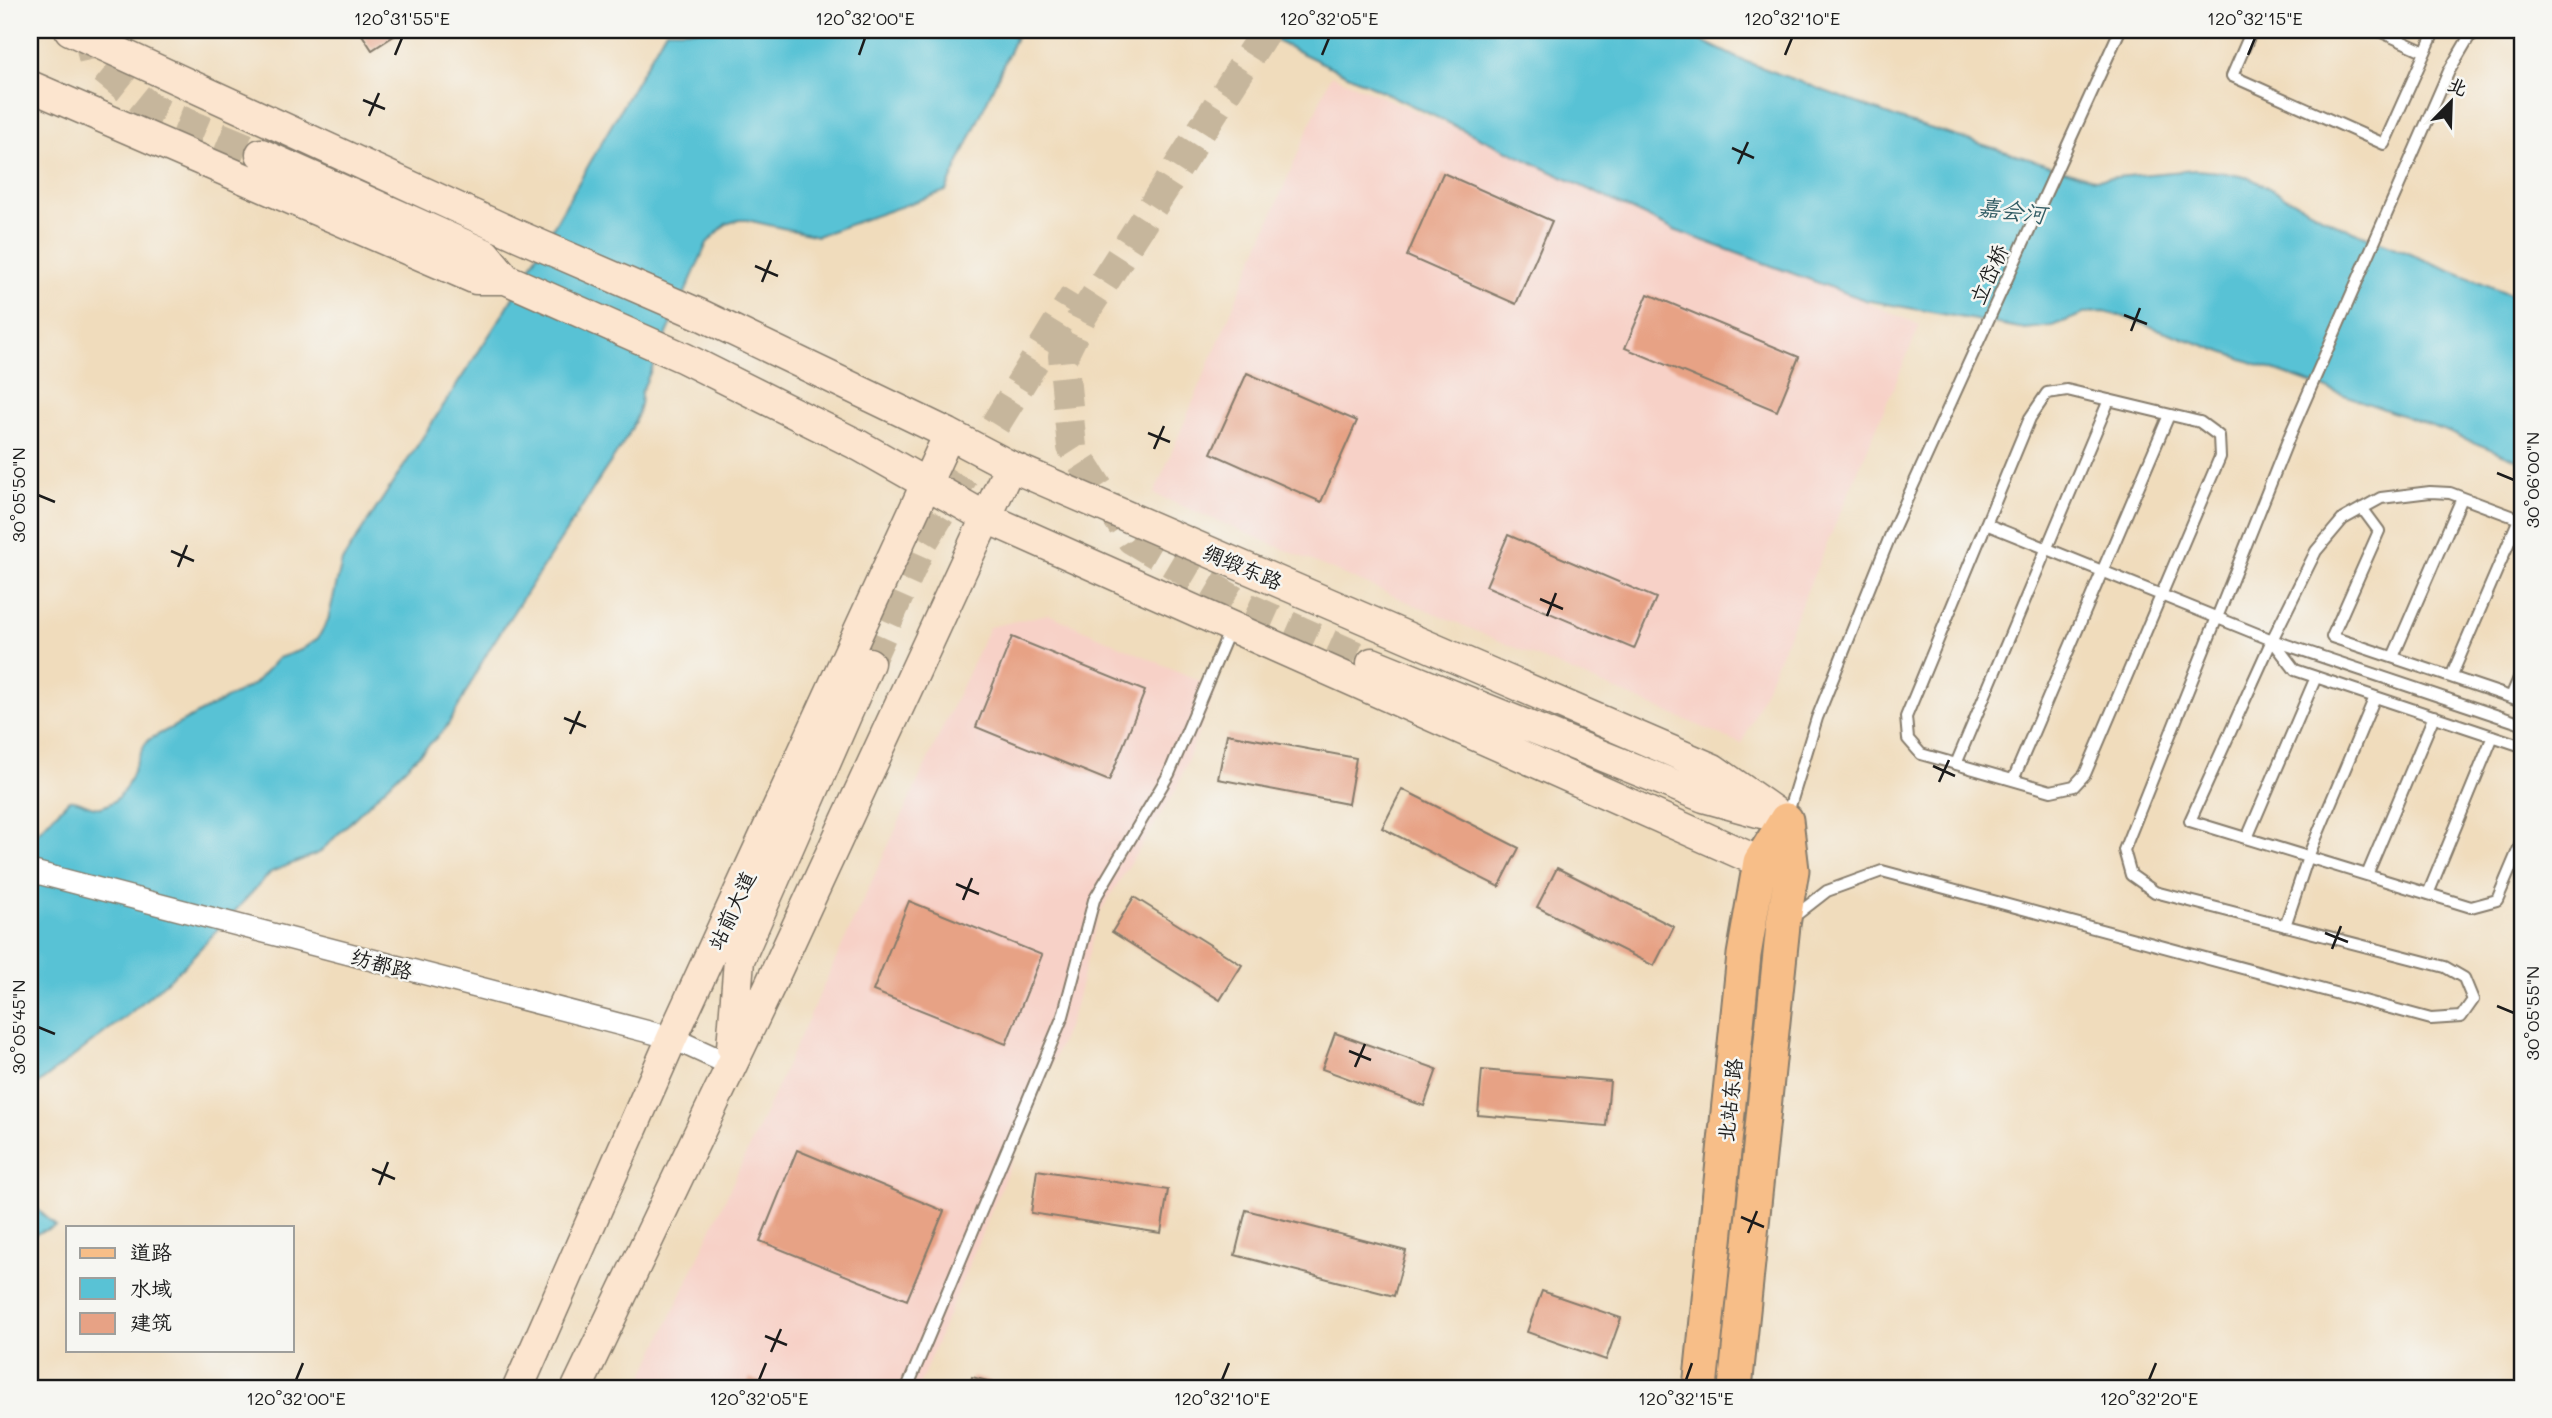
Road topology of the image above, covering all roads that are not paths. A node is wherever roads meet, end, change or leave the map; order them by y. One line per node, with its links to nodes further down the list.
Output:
1 (70, 30): 13 (main road, 绸缎东路)
2 (2120, 30): 21 (lane, 立岱桥)
3 (2252, 30): 7 (lane)
4 (2377, 30): 7 (lane)
5 (2435, 30): 7 (lane)
6 (2480, 30): 25 (lane)
7 (2425, 52)
8 (30, 86): 10 (main road)
9 (261, 154): 10 (main road)
10 (506, 279): 15 (main road)
11 (2109, 400): 12 (lane); 20 (lane); 22 (lane)
12 (2169, 415): 23 (lane); 24 (lane)
13 (949, 433): 14 (main road, 绸缎东路); 15 (main road, 站前大道)
14 (1010, 466): 18 (main road); 42 (main road, 绸缎东路)
15 (926, 483): 18 (main road); 52 (main road, 站前大道)
16 (2462, 498): 17 (lane); 19 (lane); 28 (lane)
17 (2362, 508): 27 (lane); 28 (lane)
18 (987, 518): 26 (main road); 53 (main road)
19 (2521, 519): 33 (lane)
20 (1986, 524): 22 (lane); 40 (lane)
21 (1891, 534): 42 (lane, 北站东路)
22 (2047, 549): 23 (lane); 40 (lane)
23 (2102, 572): 24 (lane); 41 (lane)
24 (2161, 597): 25 (lane); 41 (lane)
25 (2217, 619): 27 (lane); 51 (lane)
26 (1231, 626): 46 (main road); 56 (lane)
27 (2272, 640): 32 (lane); 37 (lane); 43 (lane)
28 (2393, 657): 33 (lane)
29 (869, 663): 53 (main road)
30 (1372, 663): 42 (main road)
31 (2522, 671): 35 (lane)
32 (2316, 677): 34 (lane); 43 (lane)
33 (2451, 677): 35 (lane)
34 (2375, 697): 36 (lane); 45 (lane)
35 (2517, 699)
36 (2434, 716): 38 (lane); 48 (lane)
37 (2522, 724)
38 (2494, 736): 39 (lane); 49 (lane)
39 (2522, 746)
40 (1956, 764): 41 (lane)
41 (2013, 780)
42 (1786, 820): 46 (main road, 北站东路); 50 (main road, 北站东路)
43 (2247, 838): 45 (lane)
44 (2522, 841): 49 (lane)
45 (2308, 857): 48 (lane); 51 (lane)
46 (1760, 862): 57 (main road, 北站东路)
47 (30, 871): 52 (street, 纺都路)
48 (2367, 875): 49 (lane)
49 (2428, 894)
50 (1783, 925): 51 (lane); 58 (main road, 北站东路)
51 (2285, 926)
52 (672, 1038): 53 (street, 纺都路); 54 (main road, 站前大道)
53 (731, 1065): 55 (main road)
54 (518, 1388)
55 (577, 1388)
56 (907, 1388)
57 (1700, 1388)
58 (1735, 1388)

